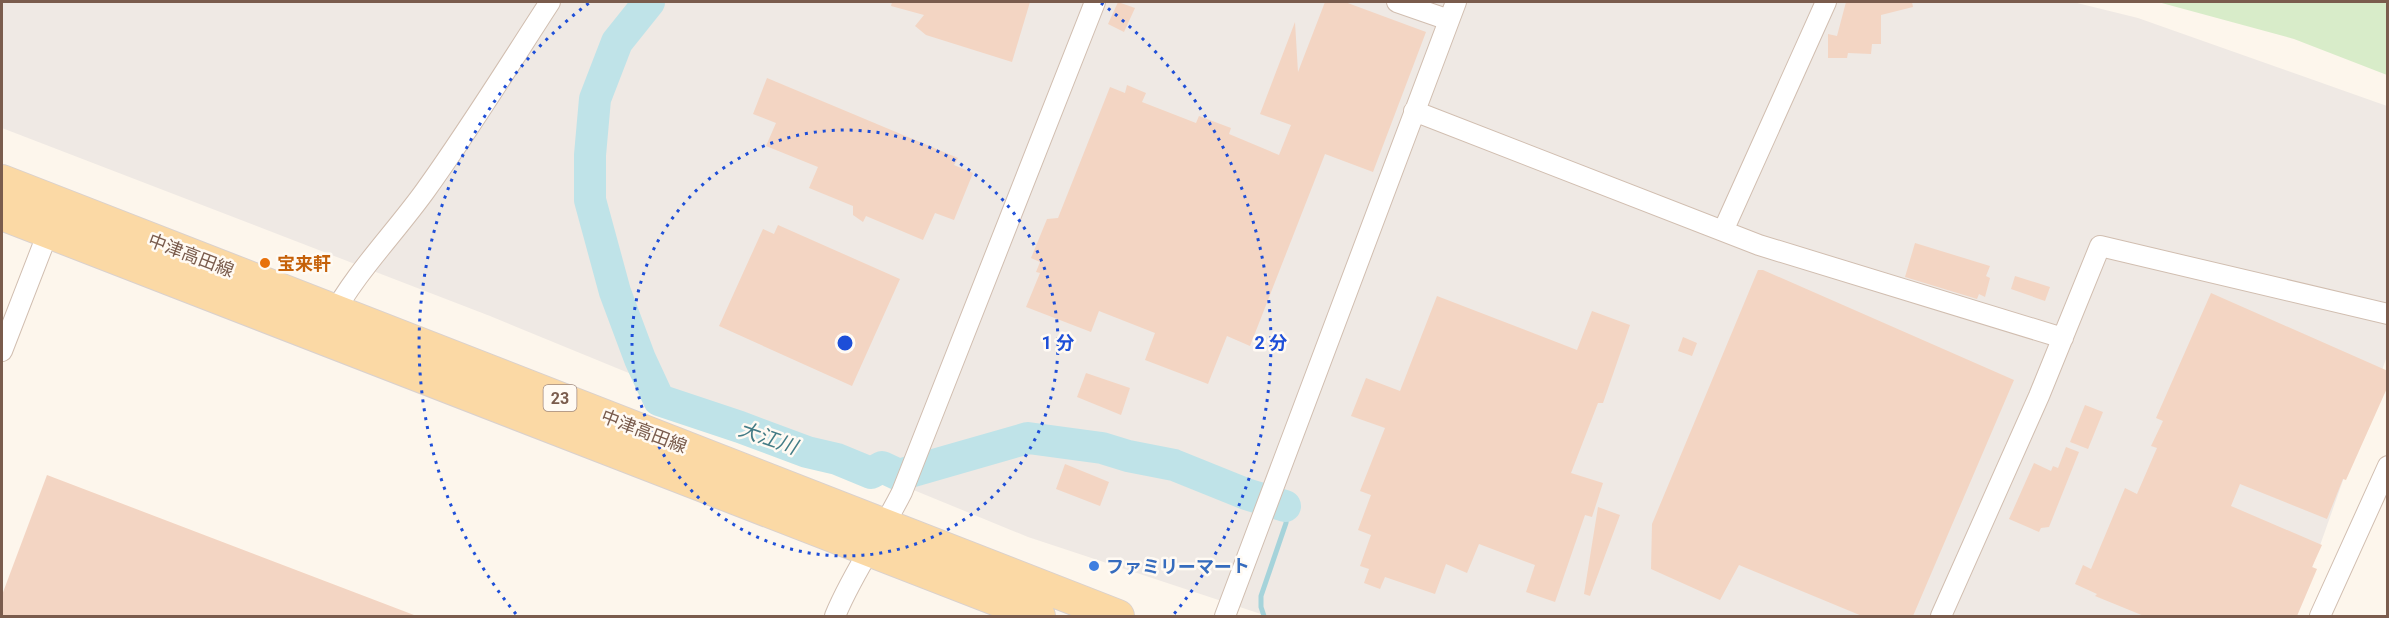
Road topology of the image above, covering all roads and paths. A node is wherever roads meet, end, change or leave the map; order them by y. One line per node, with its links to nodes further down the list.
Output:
1 (550, 2): 14 (street)
2 (1095, 2): 18 (street)
3 (1397, 2): 6 (street)
4 (1456, 2): 6 (street)
5 (1826, 2): 11 (street)
6 (1449, 21): 7 (street)
7 (1414, 111): 11 (street); 22 (street)
8 (2, 181): 9 (main road, 中津高田線 / 23)
9 (60, 204): 12 (street); 14 (main road, 中津高田線 / 23)
10 (2, 214): 12 (main road, 中津高田線 / 23)
11 (1723, 231): 15 (street)
12 (48, 233): 14 (main road, 中津高田線 / 23); 16 (street)
13 (2388, 314): 15 (street)
14 (328, 324): 18 (main road, 中津高田線 / 23)
15 (2063, 338): 23 (street)
16 (2, 351)
17 (2388, 466): 24 (street)
18 (877, 537): 19 (street); 20 (main road, 中津高田線 / 23); 21 (main road, 中津高田線 / 23)
19 (835, 616)
20 (1039, 616)
21 (1118, 616)
22 (1225, 616)
23 (1941, 616)
24 (2320, 616)

